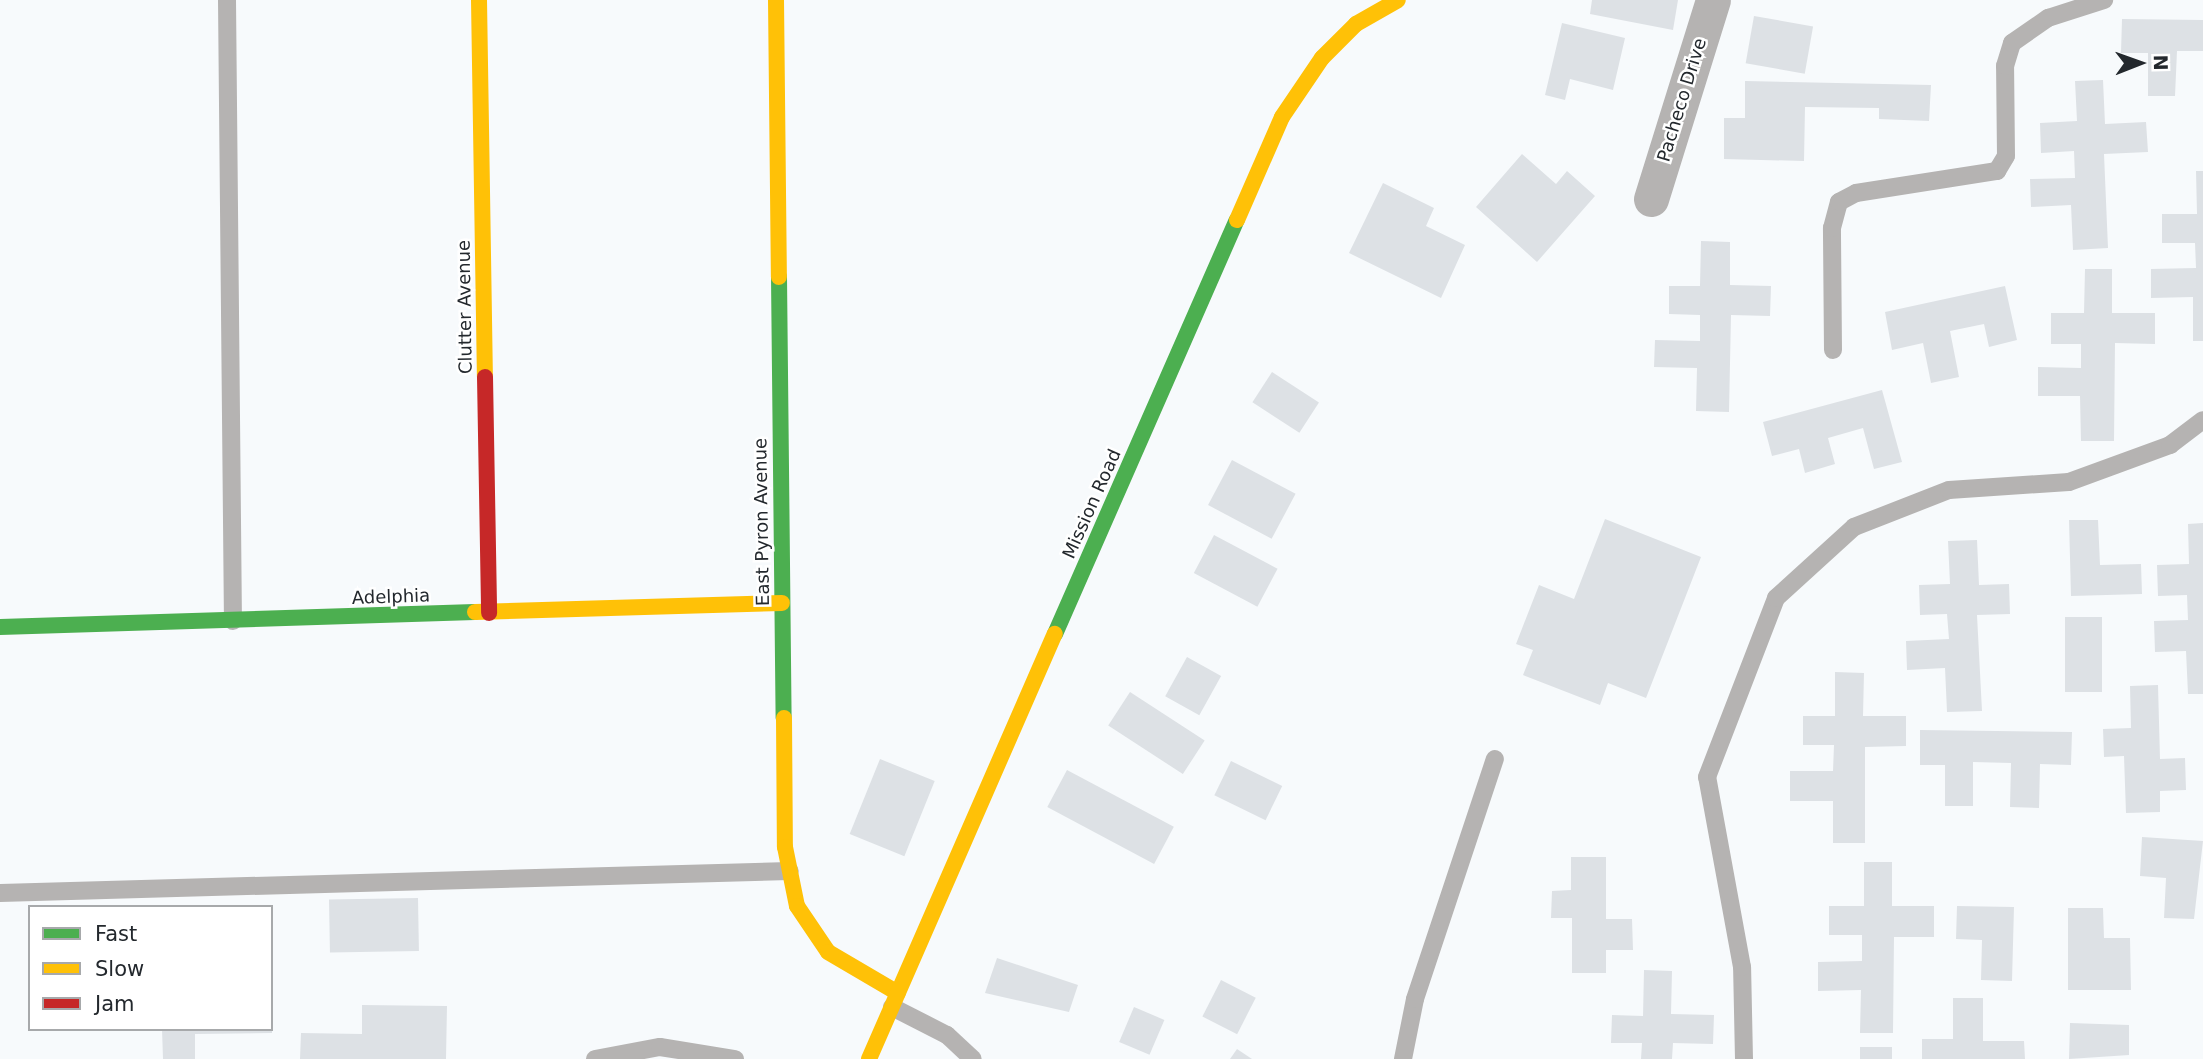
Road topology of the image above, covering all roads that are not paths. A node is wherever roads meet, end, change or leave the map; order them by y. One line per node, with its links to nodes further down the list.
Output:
1 (227, 0): 12 (lane)
2 (479, 0): 11 (street, Clutter Avenue)
3 (776, 0): 10 (street, East Pyron Avenue)
4 (1398, 0): 17 (street, Mission Road)
5 (1713, 0): 7 (street, Pacheco Drive)
6 (2104, 0): 8 (lane)
7 (1651, 199)
8 (1833, 350)
9 (2203, 420): 23 (lane)
10 (782, 604): 11 (street, Adelphia); 15 (street, East Pyron Avenue)
11 (489, 613): 12 (street, Adelphia)
12 (233, 621): 13 (street, Adelphia)
13 (0, 627)
14 (1495, 759): 22 (lane)
15 (790, 871): 16 (lane); 17 (street, East Pyron Avenue)
16 (0, 893)
17 (895, 1000): 20 (street, Mission Road); 21 (lane)
18 (595, 1059): 19 (lane)
19 (735, 1059)
20 (869, 1059)
21 (973, 1059)
22 (1403, 1059)
23 (1744, 1059)

